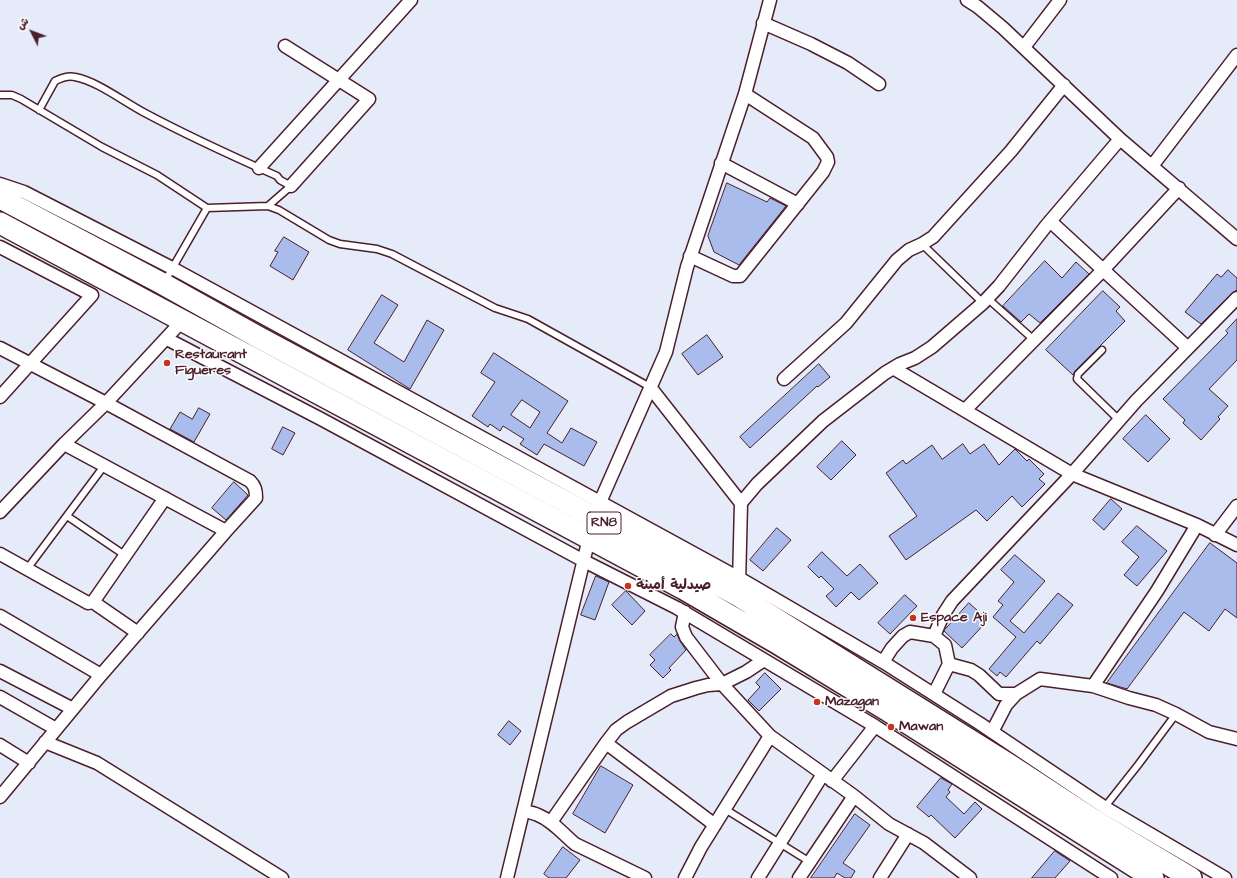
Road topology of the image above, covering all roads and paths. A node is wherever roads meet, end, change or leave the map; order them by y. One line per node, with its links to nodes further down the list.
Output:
1 (411, 0): 9 (street)
2 (770, 0): 5 (street)
3 (967, 0): 7 (street)
4 (1060, 0): 7 (street)
5 (763, 23): 10 (street); 13 (street)
6 (285, 46): 9 (street)
7 (1024, 47): 11 (street)
8 (1237, 55): 17 (street)
9 (339, 80): 18 (street); 20 (street)
10 (879, 84)
11 (1064, 85): 15 (street); 29 (street)
12 (0, 94): 14 (lane)
13 (744, 94): 16 (street); 23 (street)
14 (39, 110): 18 (lane); 25 (lane)
15 (1120, 139): 17 (street); 26 (street)
16 (721, 163): 23 (street); 31 (street)
17 (1152, 166): 21 (street)
18 (259, 168): 20 (lane)
19 (0, 184): 33 (street)
20 (291, 186): 24 (lane)
21 (1179, 188): 28 (street); 32 (street)
22 (0, 198): 33 (highway, RN8)
23 (798, 204): 31 (street)
24 (268, 206): 25 (lane); 47 (lane)
25 (207, 208): 33 (lane)
26 (1050, 221): 32 (street); 37 (street)
27 (0, 223): 34 (highway, RN8)
28 (1237, 239)
29 (922, 244): 37 (lane); 46 (street)
30 (0, 247): 35 (street)
31 (690, 256): 47 (street)
32 (1103, 270): 40 (street); 42 (street)
33 (168, 276): 58 (highway, RN8)
34 (105, 279): 35 (street); 38 (highway, RN8)
35 (92, 295): 44 (street)
36 (1237, 298): 42 (street)
37 (985, 300): 40 (lane); 45 (street)
38 (183, 320): 39 (street); 64 (highway, RN8)
39 (167, 339): 49 (street); 68 (street)
40 (1034, 340): 50 (street)
41 (0, 348): 44 (street)
42 (1188, 348): 51 (street)
43 (1102, 350): 51 (lane)
44 (30, 364): 48 (street); 49 (street)
45 (893, 368): 50 (street); 56 (street)
46 (784, 379)
47 (650, 387): 56 (street); 58 (street)
48 (0, 397)
49 (106, 403): 52 (street); 62 (street)
50 (965, 410): 54 (street)
51 (1119, 420): 54 (street)
52 (64, 444): 53 (street); 59 (street)
53 (104, 466): 55 (street); 60 (lane)
54 (1072, 474): 61 (street); 75 (street)
55 (165, 498): 62 (street); 67 (street)
56 (741, 503): 70 (street)
57 (1237, 506): 63 (street)
58 (597, 510): 64 (street); 70 (highway, RN8)
59 (0, 512)
60 (67, 516): 67 (lane); 69 (lane)
61 (1197, 526): 63 (street); 82 (street)
62 (226, 531): 74 (street)
63 (1215, 535): 65 (street)
64 (590, 537): 68 (street); 117 (highway, RN8)
65 (1237, 545)
66 (0, 554): 69 (street)
67 (126, 556): 71 (street)
68 (584, 561): 72 (street); 101 (street)
69 (27, 569): 71 (street)
70 (739, 587): 77 (street); 102 (highway, RN8)
71 (94, 602): 74 (street)
72 (685, 612): 76 (street); 81 (street)
73 (0, 616): 80 (street)
74 (138, 633): 80 (street)
75 (934, 636): 77 (street); 78 (street)
76 (764, 660): 81 (street); 88 (street)
77 (883, 662): 83 (street)
78 (949, 664): 83 (street); 84 (street)
79 (0, 671): 86 (street)
80 (101, 675): 86 (street)
81 (722, 684): 91 (street); 94 (street)
82 (1093, 686): 84 (street); 87 (street)
83 (934, 694): 90 (street)
84 (1016, 694): 90 (street)
85 (0, 697): 89 (street)
86 (73, 709): 89 (street)
87 (1176, 714): 92 (street); 102 (lane)
88 (874, 726): 97 (street); 116 (street)
89 (56, 729): 93 (street)
90 (992, 732): 102 (street)
91 (770, 736): 97 (street); 100 (street)
92 (1237, 739)
93 (46, 742): 96 (street); 108 (street)
94 (606, 743): 103 (street); 104 (street)
95 (0, 745): 96 (street)
96 (29, 762): 99 (street)
97 (828, 778): 98 (street); 106 (street)
98 (854, 796): 105 (street); 107 (street)
99 (0, 797)
100 (725, 809): 104 (street); 106 (lane)
101 (523, 811): 103 (street); 109 (street)
102 (1099, 813): 118 (highway, RN8); 119 (street)
103 (551, 822): 110 (street)
104 (715, 825): 111 (street)
105 (908, 834): 114 (street); 115 (street)
106 (781, 844): 107 (lane); 112 (street)
107 (810, 862): 113 (street)
108 (282, 878)
109 (507, 878)
110 (645, 878)
111 (685, 878)
112 (758, 878)
113 (799, 878)
114 (880, 878)
115 (970, 878)
116 (1111, 878)
117 (1153, 878)
118 (1190, 878)
119 (1224, 878)

